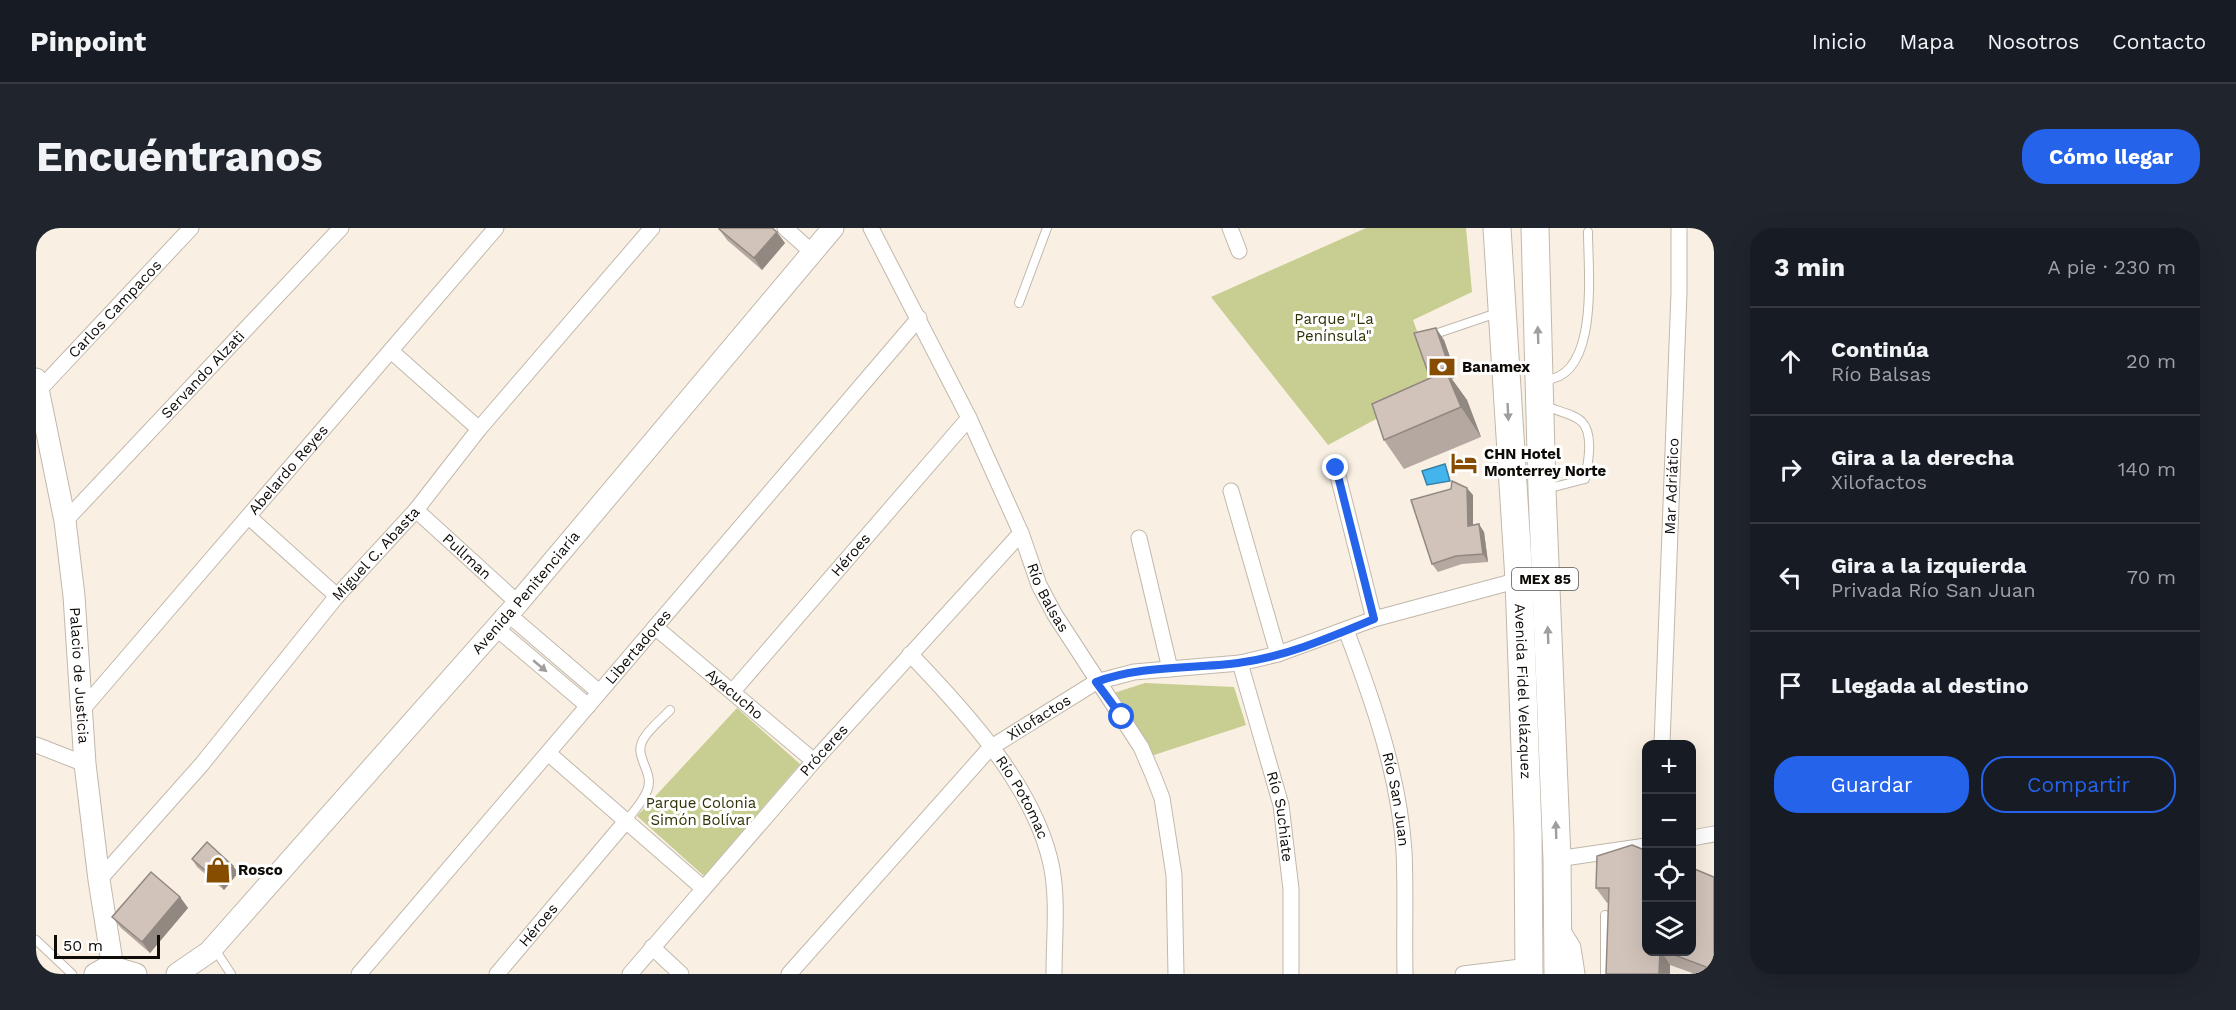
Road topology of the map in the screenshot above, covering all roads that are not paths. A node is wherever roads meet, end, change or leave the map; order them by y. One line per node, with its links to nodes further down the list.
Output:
1 (191, 228): 21 (street, Carlos Campacos)
2 (341, 228): 30 (street, Servando Alzati)
3 (496, 228): 20 (street, Abelardo Reyes)
4 (652, 228): 24 (street, Miguel C. Abasta)
5 (785, 228): 15 (street)
6 (832, 228): 15 (street, Avenida Penitenciaría)
7 (871, 228): 18 (street, Río Balsas)
8 (1047, 228): 16 (lane)
9 (1230, 228): 14 (street)
10 (1497, 228): 17 (highway, Avenida Fidel Velázquez / MEX 85)
11 (1535, 228): 22 (highway, Avenida Fidel Velázquez / MEX 85, one-way to 11)
12 (1679, 228): 49 (street, Mar Adriático)
13 (1588, 232): 22 (lane)
14 (1239, 251)
15 (812, 252): 35 (street, Avenida Penitenciaría)
16 (1019, 303)
17 (1502, 311): 19 (lane); 33 (highway, Avenida Fidel Velázquez / MEX 85, one-way to 33)
18 (919, 318): 23 (street, Río Balsas); 37 (street, Libertadores)
19 (1430, 336)
20 (391, 351): 24 (street); 29 (street, Abelardo Reyes)
21 (37, 385): 30 (street, Palacio de Justicia)
22 (1539, 392): 27 (highway, Avenida Fidel Velázquez / MEX 85); 27 (lane)
23 (969, 418): 31 (street, Río Balsas); 44 (street, Héroes)
24 (479, 429): 28 (street, Miguel C. Abasta)
25 (1336, 468): 36 (street)
26 (1231, 490): 40 (street)
27 (1542, 490): 59 (highway, Avenida Fidel Velázquez / MEX 85, one-way to 27)
28 (416, 510): 34 (street, Miguel C. Abasta); 35 (street, Pullman)
29 (249, 517): 34 (street); 48 (street, Abelardo Reyes)
30 (65, 521): 48 (street, Palacio de Justicia)
31 (1021, 533): 39 (street, Próceres); 43 (street, Río Balsas)
32 (1139, 537): 42 (street)
33 (1519, 580): 36 (street, Xilofactos); 67 (highway, Avenida Fidel Velázquez / MEX 85)
34 (338, 596): 60 (street, Miguel C. Abasta)
35 (507, 615): 45 (street); 46 (street, one-way to 46); 66 (street, Avenida Penitenciaría)
36 (1374, 619): 38 (street, Xilofactos)
37 (655, 627): 44 (street, Ayacucho); 45 (street, Libertadores)
38 (1346, 630): 40 (street, Xilofactos); 82 (street, Río San Juan)
39 (910, 654): 51 (street, Río Potomac); 53 (street, Próceres)
40 (1278, 654): 41 (street, Xilofactos)
41 (1240, 663): 42 (street, Xilofactos); 81 (street, Río Suchiate)
42 (1170, 669): 43 (street, Xilofactos)
43 (1096, 682): 51 (street, Xilofactos); 80 (street, Río Balsas)
44 (733, 691): 53 (street, Ayacucho)
45 (599, 692): 46 (street, Libertadores)
46 (588, 706): 52 (street, Libertadores)
47 (670, 710): 55 (lane)
48 (81, 711): 54 (street, Palacio de Justicia)
49 (1662, 740)
50 (36, 745): 54 (street)
51 (990, 748): 78 (street, Xilofactos); 79 (street, Río Potomac)
52 (548, 753): 55 (street); 74 (street, Libertadores)
53 (814, 761): 61 (street, Próceres)
54 (85, 764): 60 (street, Palacio de Justicia)
55 (627, 820): 61 (street); 75 (street, Héroes)
56 (1714, 834): 57 (street)
57 (1696, 837)
58 (1642, 847): 59 (street)
59 (1557, 859): 63 (highway, Avenida Fidel Velázquez / MEX 85)
60 (99, 880): 68 (street, Palacio de Justicia)
61 (703, 888): 65 (street, Próceres)
62 (1605, 915): 86 (lane)
63 (1559, 930): 84 (highway, Avenida Fidel Velázquez / MEX 85); 85 (street)
64 (36, 940): 69 (lane)
65 (652, 947): 76 (street, Próceres); 77 (street)
66 (212, 950): 71 (street, Avenida Penitenciaría); 72 (street, Avenida Penitenciaría); 73 (lane)
67 (1528, 970): 83 (street)
68 (108, 972): 70 (street)
69 (72, 974)
70 (135, 974)
71 (177, 974)
72 (201, 974)
73 (231, 974)
74 (359, 974)
75 (497, 974)
76 (630, 974)
77 (681, 974)
78 (789, 974)
79 (1054, 974)
80 (1176, 974)
81 (1291, 974)
82 (1405, 974)
83 (1463, 974)
84 (1558, 974)
85 (1574, 974)
86 (1605, 974)

